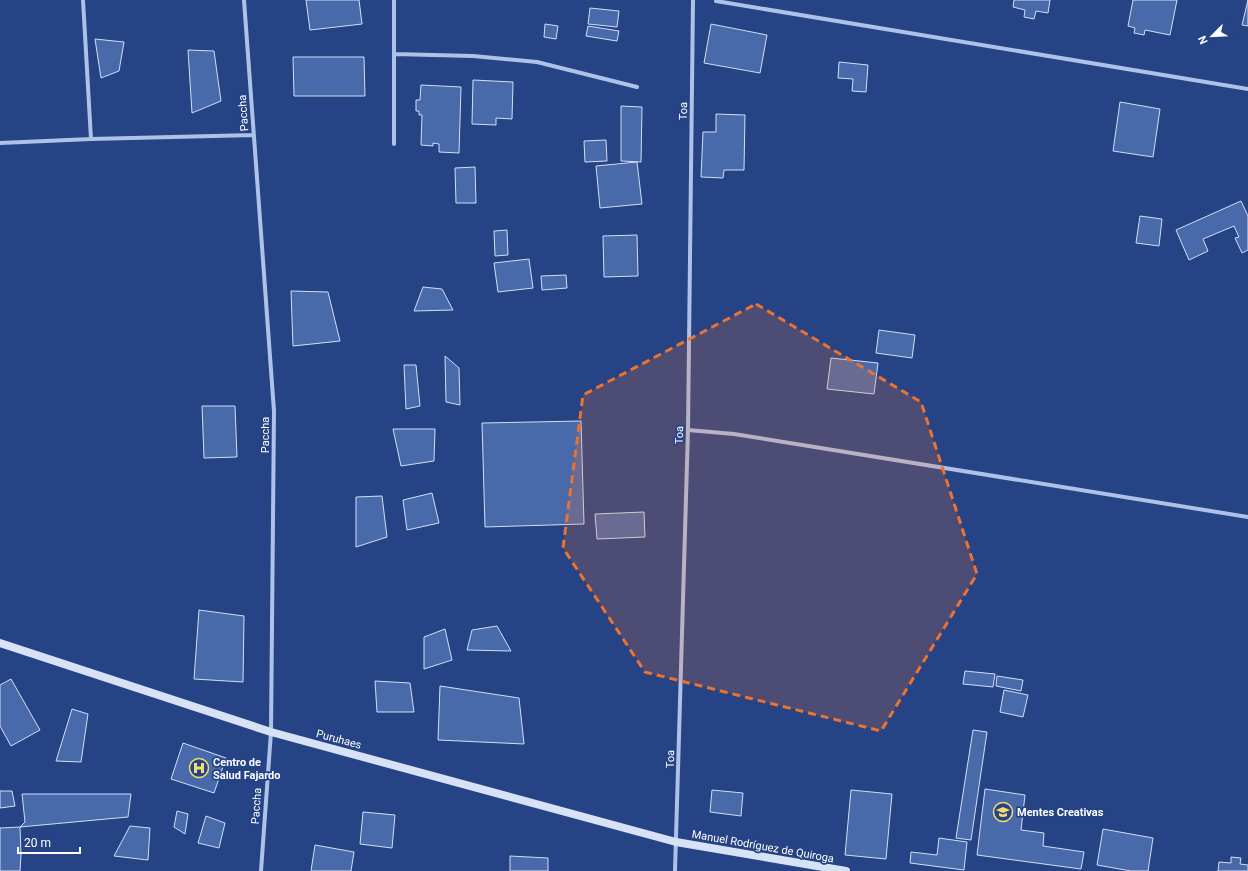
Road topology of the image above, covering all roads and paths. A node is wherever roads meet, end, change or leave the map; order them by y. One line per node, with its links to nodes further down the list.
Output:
1 (83, 0): 10 (street)
2 (244, 0): 9 (street, Paccha)
3 (394, 0): 6 (street)
4 (693, 0): 13 (street, Toa)
5 (716, 1): 8 (street)
6 (394, 54): 7 (street); 12 (street)
7 (637, 87)
8 (1248, 89)
9 (254, 135): 10 (street); 16 (street, Paccha)
10 (91, 139): 11 (street)
11 (0, 143)
12 (394, 144)
13 (688, 430): 14 (street); 17 (street, Toa)
14 (1248, 517)
15 (0, 643): 16 (street, Puruhaes)
16 (271, 732): 17 (street, Puruhaes); 18 (street, Paccha)
17 (676, 842): 19 (street, Toa); 20 (street, Manuel Rodríguez de Quiroga)
18 (261, 871)
19 (675, 871)
20 (846, 871)

